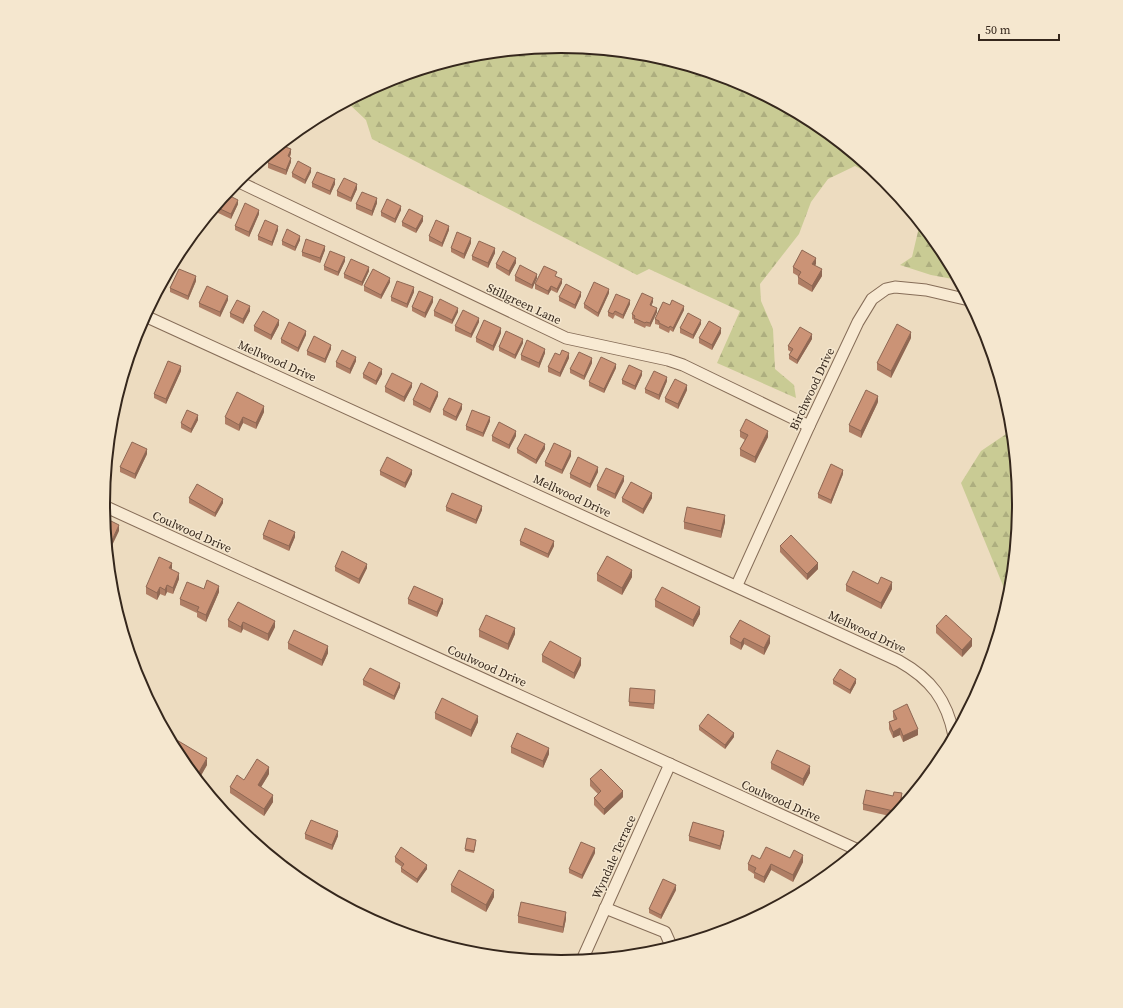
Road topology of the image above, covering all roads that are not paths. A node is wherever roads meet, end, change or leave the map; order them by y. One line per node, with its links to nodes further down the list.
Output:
1 (244, 184): 4 (street, Stillgreen Lane)
2 (963, 299): 4 (street, Birchwood Drive)
3 (151, 319): 6 (street, Mellwood Drive)
4 (808, 426): 6 (street, Birchwood Drive)
5 (110, 509): 8 (street, Coulwood Drive)
6 (737, 585): 7 (street, Mellwood Drive)
7 (952, 729)
8 (670, 764): 9 (street, Coulwood Drive); 10 (street, Wyndale Terrace)
9 (853, 848)
10 (605, 908): 11 (street); 12 (street, Wyndale Terrace)
11 (669, 942)
12 (585, 954)

